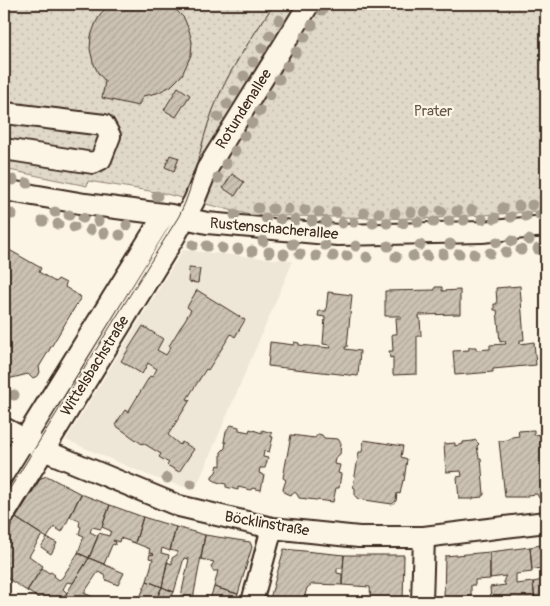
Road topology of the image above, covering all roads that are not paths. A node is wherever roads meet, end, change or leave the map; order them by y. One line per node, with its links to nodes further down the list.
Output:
1 (309, 4): 6 (street, Rotundenallee)
2 (4, 115): 3 (street)
3 (4, 149)
4 (4, 190): 5 (street, Rustenschacherallee)
5 (164, 215): 6 (street, Rustenschacherallee); 9 (street, Wittelsbachstraße)
6 (185, 218): 7 (street, Rustenschacherallee); 10 (street, Wittelsbachstraße)
7 (546, 226)
8 (4, 428): 9 (street, Böcklinstraße)
9 (25, 440): 10 (street, Böcklinstraße); 11 (street, Wittelsbachstraße)
10 (44, 450): 12 (street, Wittelsbachstraße); 14 (street, Böcklinstraße)
11 (4, 473)
12 (4, 514)
13 (546, 522): 15 (street, Böcklinstraße)
14 (272, 528): 15 (street, Böcklinstraße); 16 (street)
15 (424, 537): 17 (street)
16 (252, 602)
17 (422, 602)

